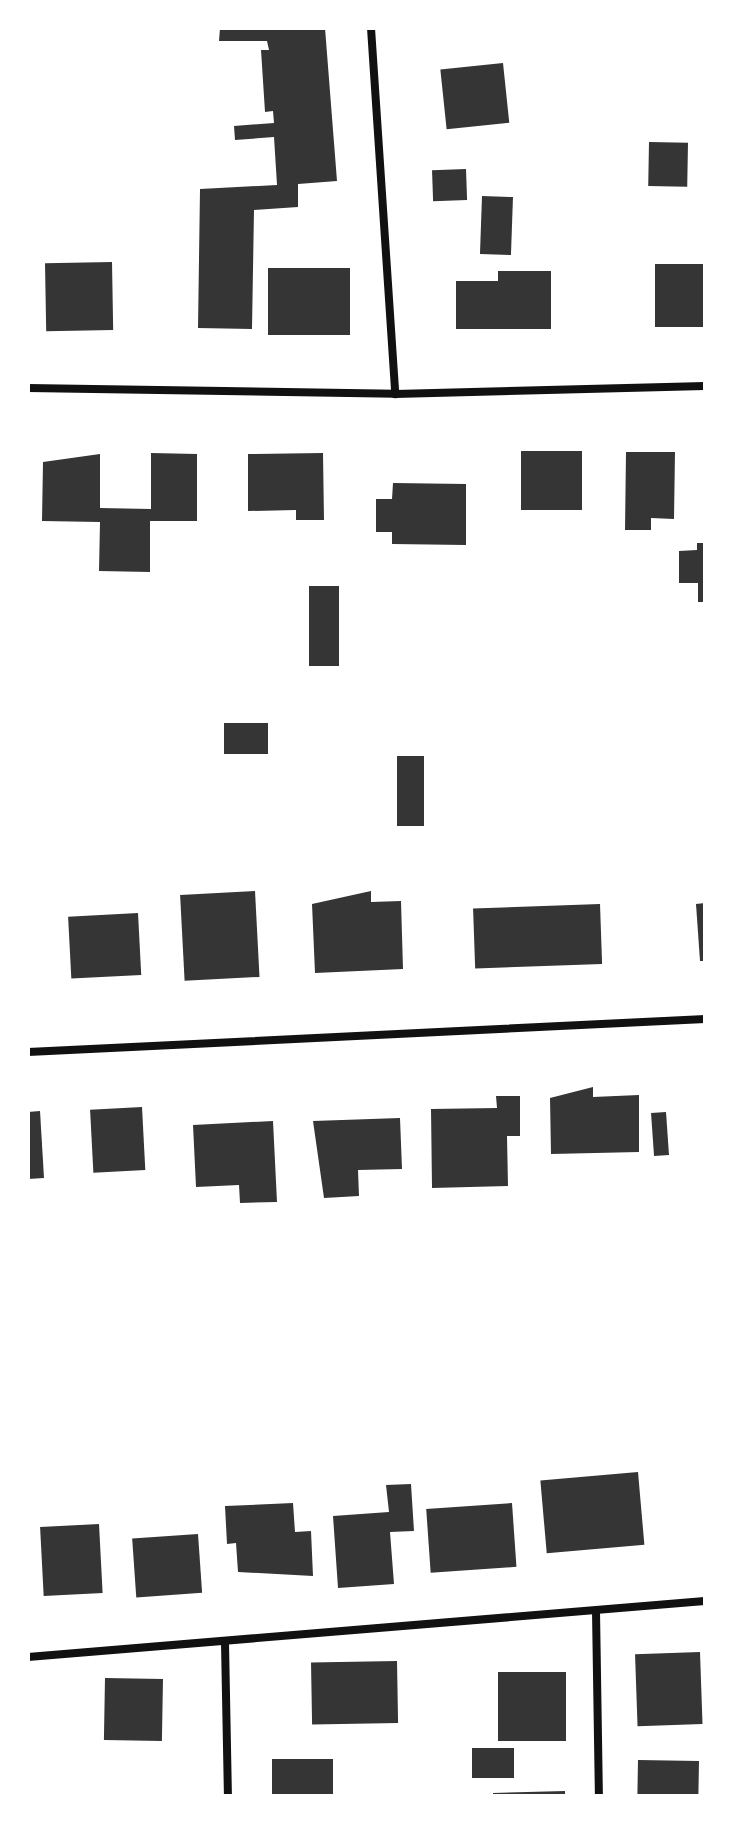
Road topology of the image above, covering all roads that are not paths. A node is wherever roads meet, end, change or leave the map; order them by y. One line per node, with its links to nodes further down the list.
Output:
1 (371, 28): 4 (street)
2 (705, 386): 4 (street)
3 (28, 388): 4 (street)
4 (395, 394)
5 (705, 1019): 6 (street)
6 (28, 1052)
7 (705, 1601): 8 (street)
8 (596, 1611): 9 (street); 12 (street)
9 (225, 1643): 10 (street); 11 (street)
10 (28, 1657)
11 (228, 1796)
12 (599, 1796)

